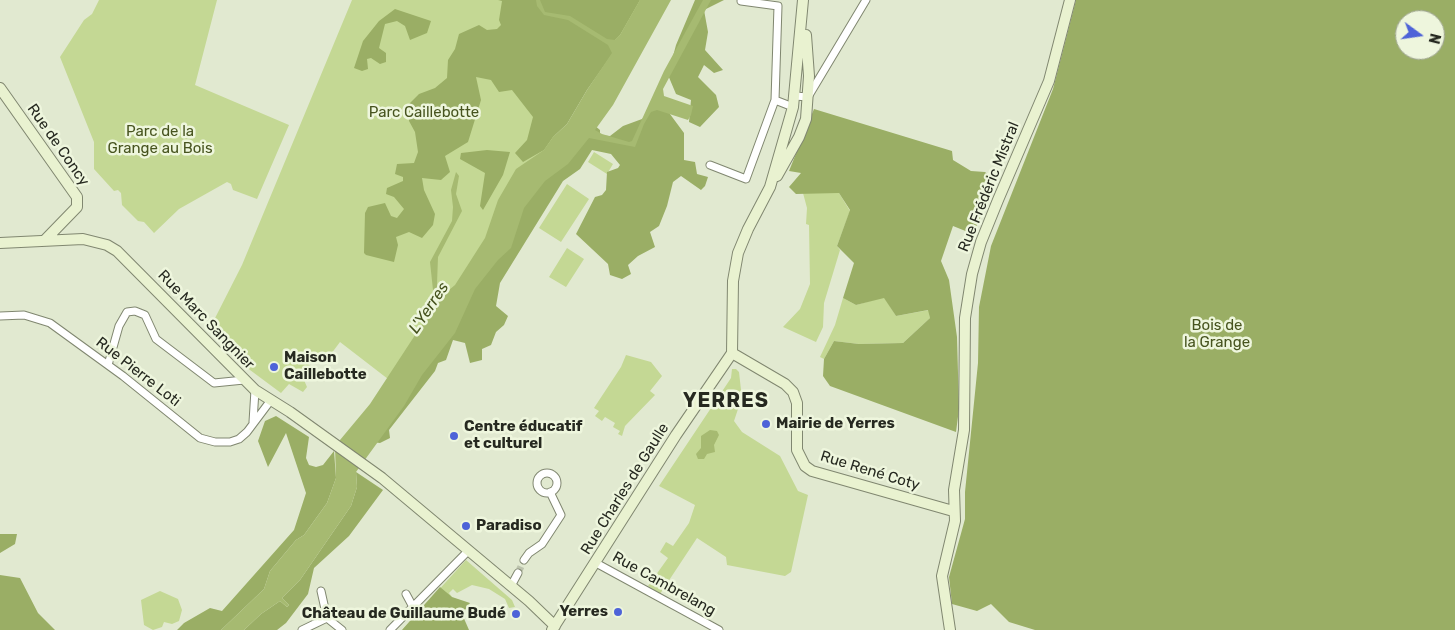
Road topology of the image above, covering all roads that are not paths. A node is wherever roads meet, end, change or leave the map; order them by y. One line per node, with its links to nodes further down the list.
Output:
1 (866, 0): 7 (street)
2 (1070, 0): 23 (street, Rue Frédéric Mistral)
3 (741, 1): 8 (street)
4 (803, 1): 6 (street); 7 (street)
5 (0, 88): 13 (street, Rue de Concy)
6 (795, 96): 7 (street); 9 (street)
7 (808, 97): 10 (street)
8 (775, 100): 9 (street); 11 (street)
9 (793, 107): 10 (street); 12 (street)
10 (807, 111): 12 (street)
11 (710, 165)
12 (770, 187): 16 (street)
13 (45, 240): 14 (street, Rue Marc Sangnier); 18 (street, Rue Marc Sangnier)
14 (0, 244)
15 (0, 316): 17 (street, Rue Pierre Loti)
16 (732, 353): 23 (street, Rue René Coty); 26 (street, Rue Charles de Gaulle)
17 (108, 365): 18 (street); 21 (street, Rue Pierre Loti)
18 (244, 380): 19 (street, Rue Marc Sangnier)
19 (255, 390): 20 (street, Rue Marc Sangnier); 21 (street)
20 (271, 400): 21 (street, Rue Pierre Loti); 24 (street, Rue Marc Sangnier)
21 (253, 423)
22 (550, 492): 25 (street)
23 (953, 510): 38 (street)
24 (469, 550): 28 (street); 31 (street)
25 (524, 560)
26 (596, 563): 33 (street, Rue Charles de Gaulle); 37 (street, Rue Cambrelang)
27 (518, 573): 28 (street)
28 (511, 586): 33 (street)
29 (321, 591): 32 (street)
30 (406, 594): 31 (street)
31 (413, 607): 36 (street)
32 (327, 618): 34 (street); 35 (street)
33 (554, 628)
34 (302, 630)
35 (342, 630)
36 (390, 630)
37 (719, 630)
38 (950, 630)

